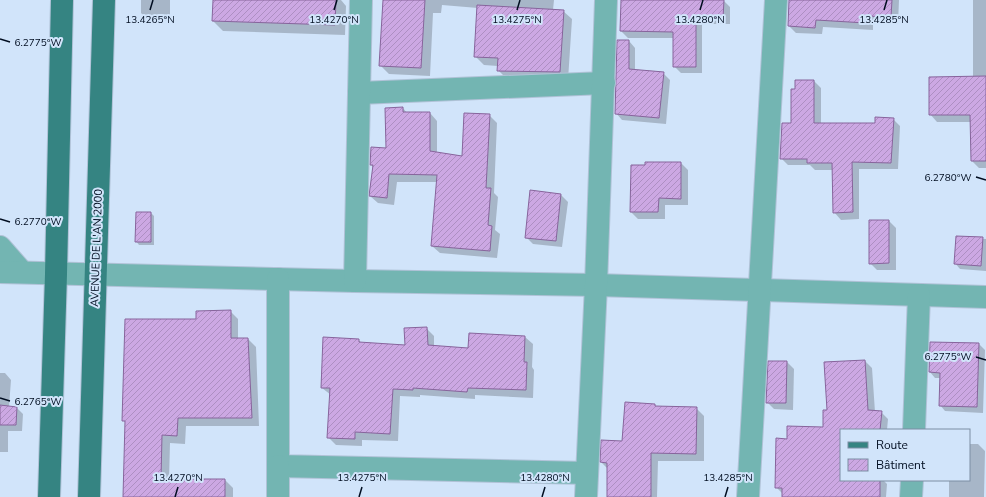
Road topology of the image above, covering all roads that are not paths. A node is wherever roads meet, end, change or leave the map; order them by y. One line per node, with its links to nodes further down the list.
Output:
1 (62, 0): 11 (main road)
2 (104, 0): 12 (main road, AVENUE DE L'AN 2000)
3 (361, 0): 7 (street)
4 (606, 0): 6 (street)
5 (776, 0): 16 (street)
6 (604, 83): 7 (street); 15 (street)
7 (359, 92): 14 (street)
8 (0, 247): 10 (street)
9 (0, 272): 10 (street)
10 (22, 272): 11 (street)
11 (56, 274): 12 (street); 23 (main road)
12 (95, 275): 13 (street); 24 (main road, AVENUE DE L'AN 2000)
13 (278, 279): 14 (street); 20 (street)
14 (355, 281): 15 (street)
15 (596, 285): 16 (street); 21 (street)
16 (760, 290): 17 (street); 27 (street)
17 (920, 295): 18 (street); 19 (street)
18 (986, 298)
19 (914, 429)
20 (278, 466): 21 (street); 25 (street)
21 (587, 473): 26 (street)
22 (912, 481): 28 (street)
23 (49, 497)
24 (89, 497)
25 (278, 497)
26 (586, 497)
27 (748, 497)
28 (911, 497)

